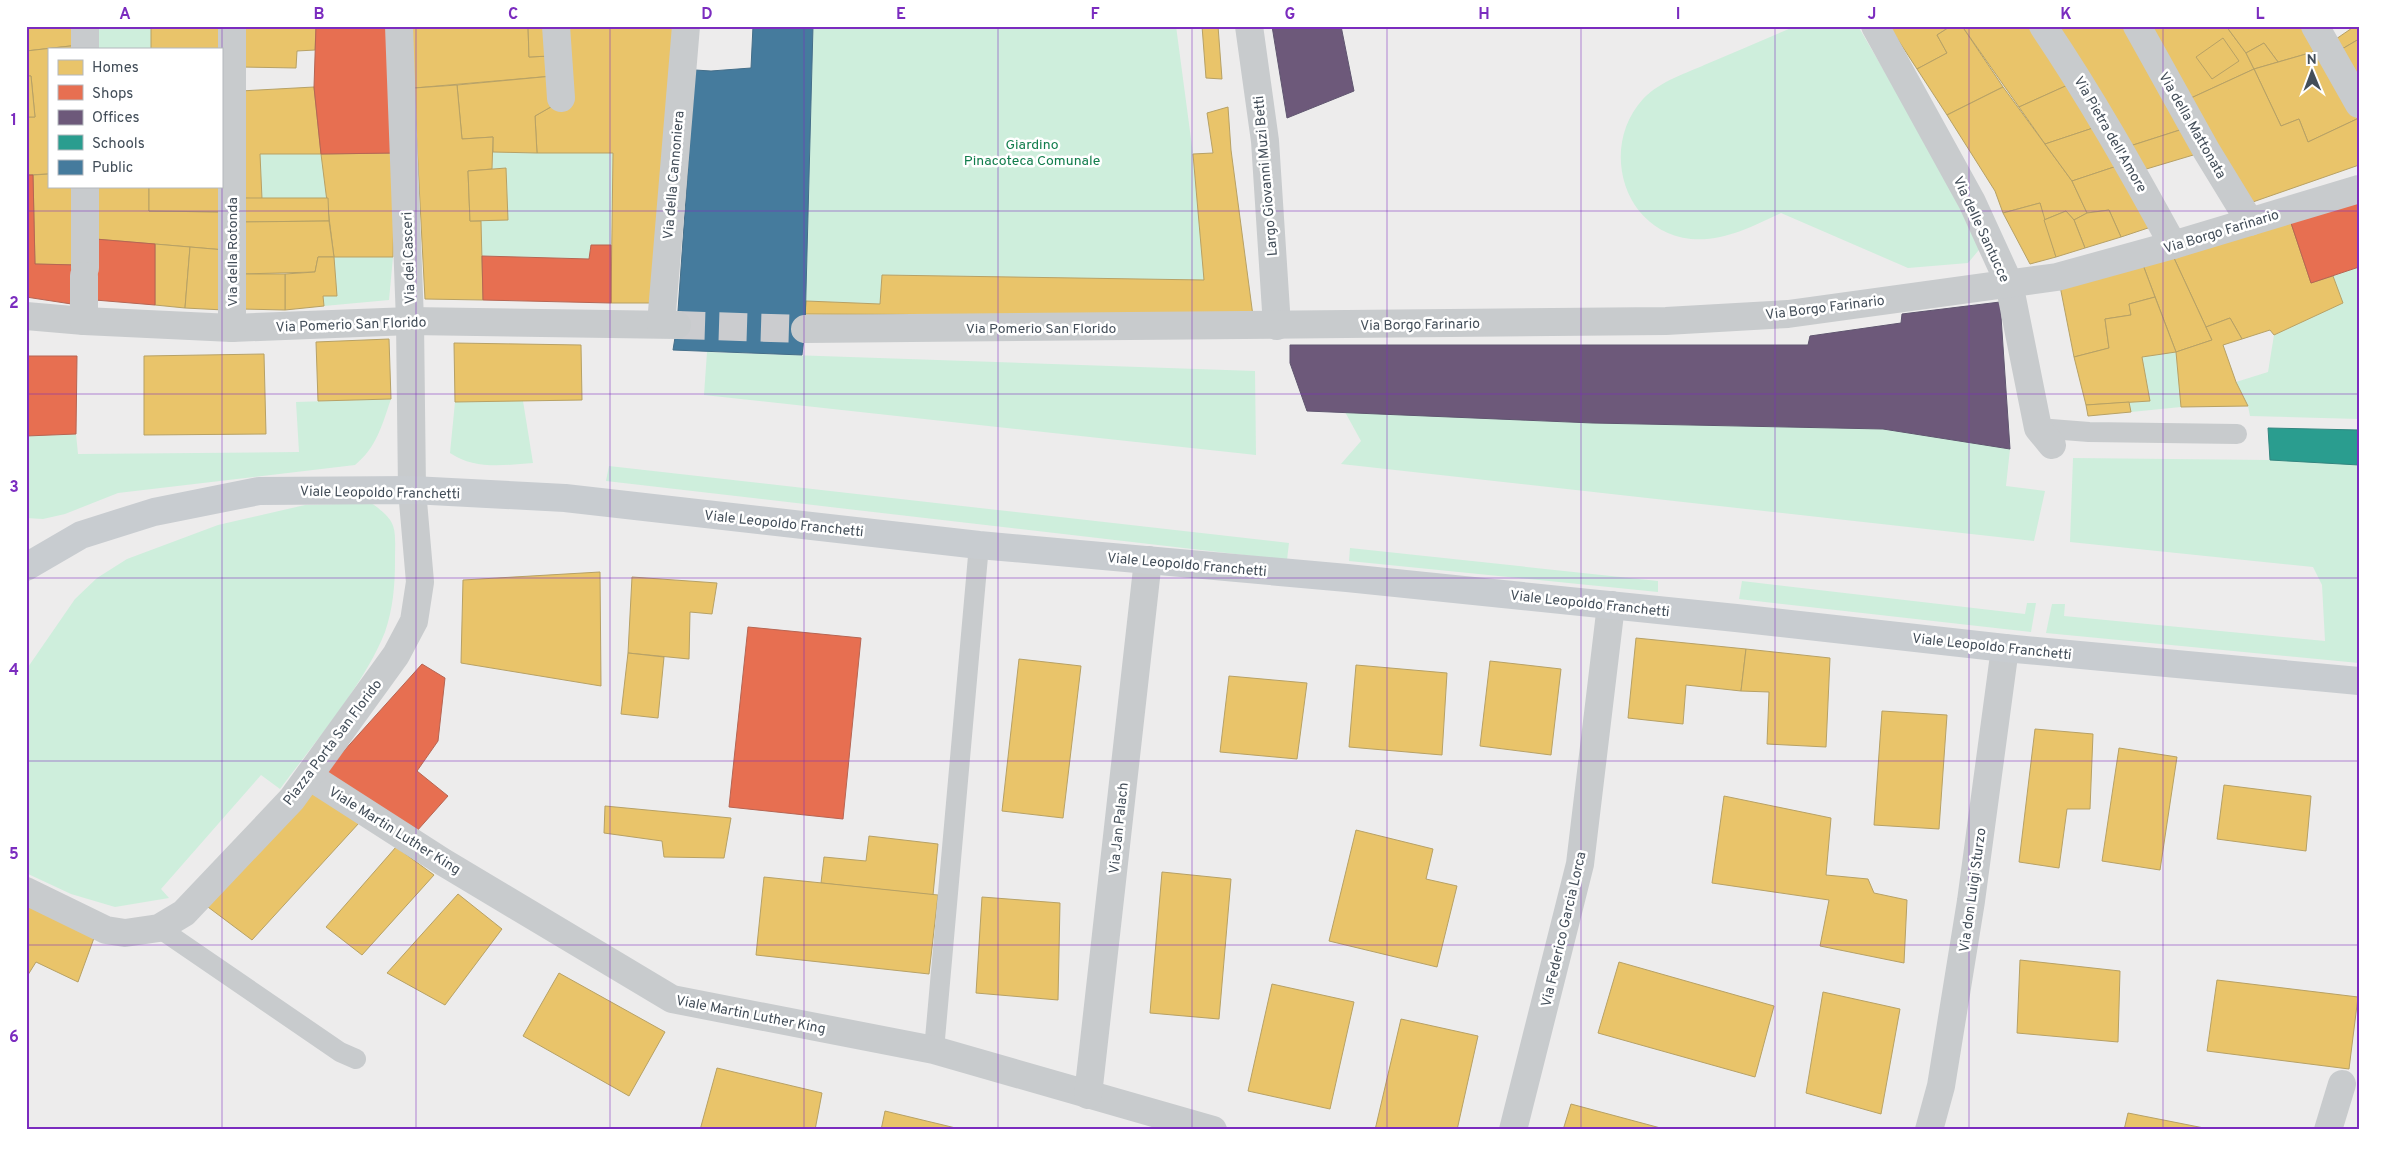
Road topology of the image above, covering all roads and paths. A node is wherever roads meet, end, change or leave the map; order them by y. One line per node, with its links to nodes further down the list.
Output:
1 (85, 26): 11 (street)
2 (232, 26): 24 (street, Via della Rotonda)
3 (399, 26): 21 (street, Via dei Casceri)
4 (556, 26): 12 (street)
5 (686, 26): 22 (street, Via della Cannoniera)
6 (1249, 26): 23 (street, Largo Giovanni Muzi Betti)
7 (1875, 26): 18 (street, Via delle Santucce)
8 (2043, 26): 17 (street, Via Pietra dell'Amore)
9 (2136, 26): 16 (street, Via della Mattonata)
10 (2315, 26): 13 (street)
11 (85, 48)
12 (561, 98)
13 (2359, 104)
14 (85, 188): 20 (street)
15 (2359, 189): 16 (street, Via Borgo Farinario)
16 (2250, 222): 17 (street, Via Borgo Farinario)
17 (2173, 245): 18 (street, Via Borgo Farinario)
18 (2009, 283): 23 (street, Via Borgo Farinario); 27 (street, Via delle Santucce)
19 (26, 316): 20 (street, Via Pomerio San Florido)
20 (84, 321): 24 (street, Via Pomerio San Florido)
21 (410, 321): 22 (street, Via Pomerio San Florido); 24 (street, Via Pomerio San Florido); 28 (street, Via dei Casceri)
22 (669, 325)
23 (1276, 326): 25 (street, Via Pomerio San Florido)
24 (232, 328)
25 (805, 330)
26 (2236, 434): 27 (lane)
27 (2045, 436)
28 (412, 490): 29 (main road, Viale Leopoldo Franchetti); 31 (main road, Viale Leopoldo Franchetti); 35 (street, Piazza Porta San Florido)
29 (979, 545): 30 (main road, Viale Leopoldo Franchetti); 38 (lane)
30 (1148, 560): 32 (main road, Viale Leopoldo Franchetti); 41 (street, Via Jan Palach)
31 (26, 567)
32 (1611, 605): 33 (main road, Viale Leopoldo Franchetti); 43 (street, Via Federico Garcia Lorca)
33 (2005, 648): 34 (main road, Viale Leopoldo Franchetti); 44 (street, Via don Luigi Sturzo)
34 (2359, 680)
35 (309, 776): 37 (street, Piazza Porta San Florido); 38 (street, Viale Martin Luther King)
36 (26, 891): 37 (street, Piazza Porta San Florido)
37 (158, 928): 39 (lane)
38 (934, 1050): 41 (street, Viale Martin Luther King)
39 (356, 1060)
40 (2342, 1084): 45 (street)
41 (1088, 1095): 42 (street, Viale Martin Luther King)
42 (1213, 1130)
43 (1513, 1130)
44 (1930, 1130)
45 (2328, 1130)

